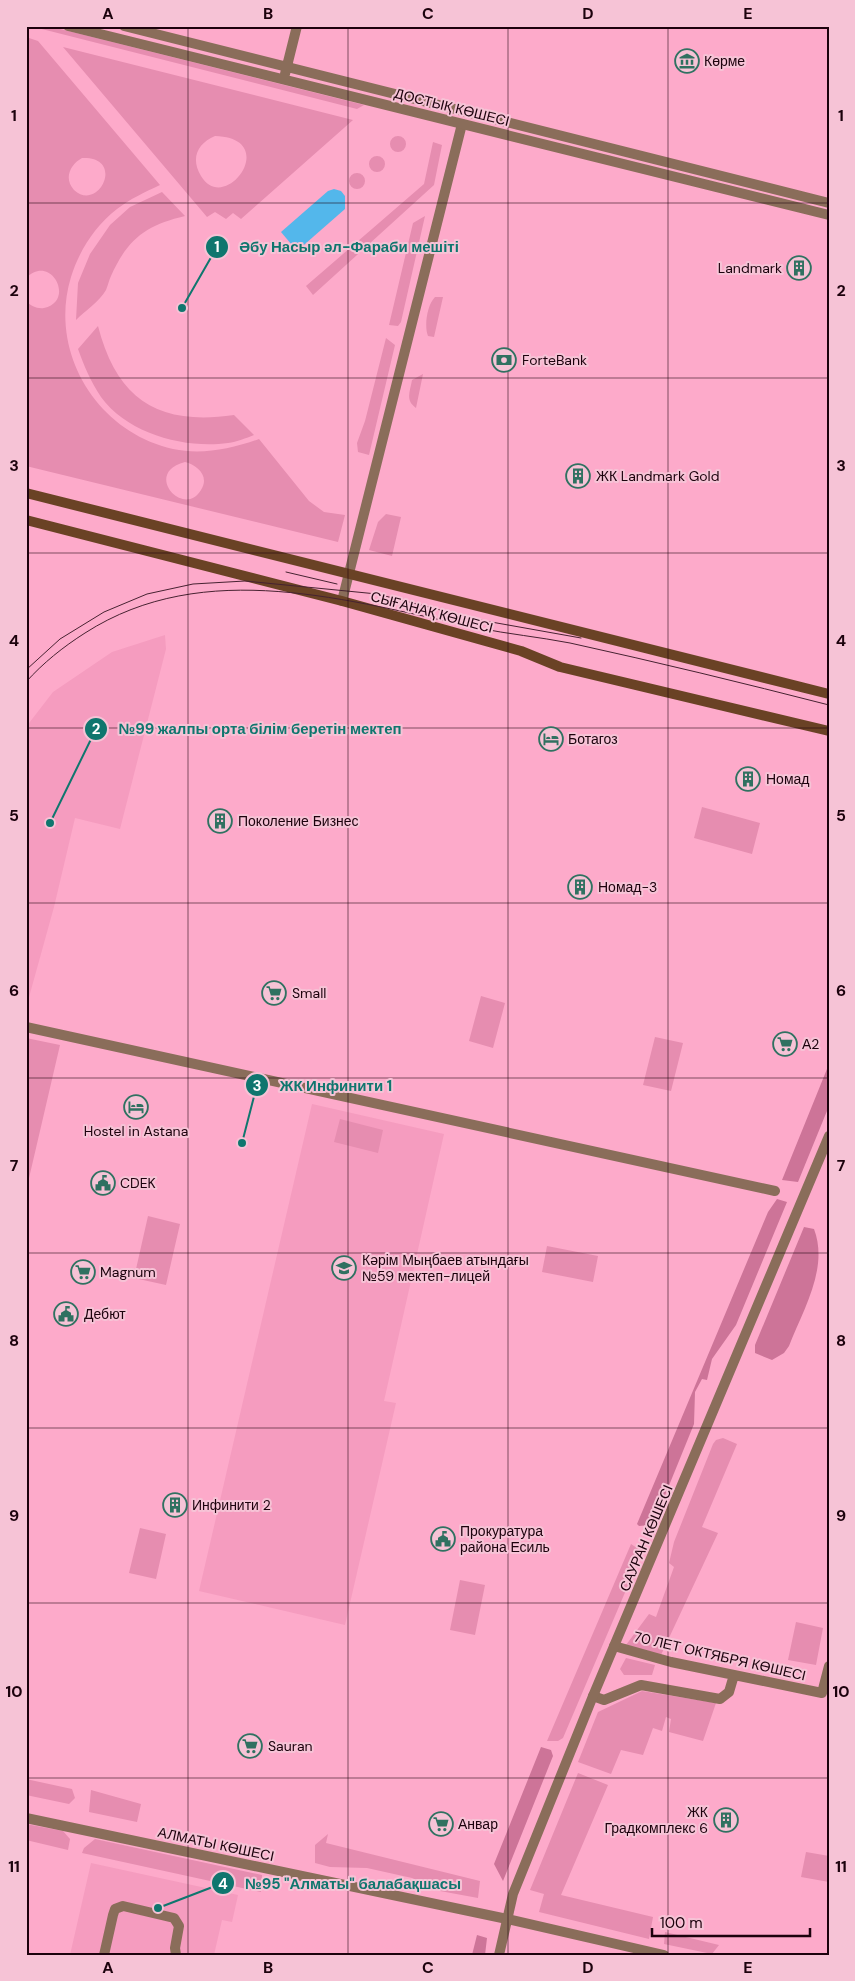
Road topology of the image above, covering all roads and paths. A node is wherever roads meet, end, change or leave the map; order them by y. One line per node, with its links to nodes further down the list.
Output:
1 (68, 26): 5 (street, ДОСТЫҚ КӨШЕСІ)
2 (124, 26): 4 (street, ДОСТЫҚ КӨШЕСІ)
3 (297, 26): 4 (street)
4 (286, 68): 5 (street); 7 (street, ДОСТЫҚ КӨШЕСІ)
5 (283, 80): 6 (street, ДОСТЫҚ КӨШЕСІ)
6 (462, 124): 8 (street, ДОСТЫҚ КӨШЕСІ); 11 (street)
7 (829, 203)
8 (829, 215)
9 (26, 493): 11 (main road, СЫҒАНАҚ КӨШЕСІ)
10 (26, 520): 12 (main road, СЫҒАНАҚ КӨШЕСІ)
11 (349, 573): 12 (street); 13 (main road, СЫҒАНАҚ КӨШЕСІ)
12 (342, 601): 14 (main road, СЫҒАНАҚ КӨШЕСІ)
13 (829, 694)
14 (829, 731)
15 (26, 1027): 17 (street)
16 (829, 1136): 18 (street, САУРАН КӨШЕСІ)
17 (774, 1191)
18 (614, 1646): 20 (street, 70 ЛЕТ ОКТЯБРЯ КӨШЕСІ); 21 (street, САУРАН КӨШЕСІ)
19 (829, 1666): 20 (street, 70 ЛЕТ ОКТЯБРЯ КӨШЕСІ)
20 (734, 1675): 21 (street)
21 (593, 1696): 23 (street, САУРАН КӨШЕСІ)
22 (26, 1818): 23 (street, АЛМАТЫ КӨШЕСІ)
23 (507, 1919): 26 (street, САУРАН КӨШЕСІ); 27 (street, АЛМАТЫ КӨШЕСІ)
24 (104, 1955): 25 (street)
25 (176, 1955)
26 (500, 1955)
27 (664, 1955)

